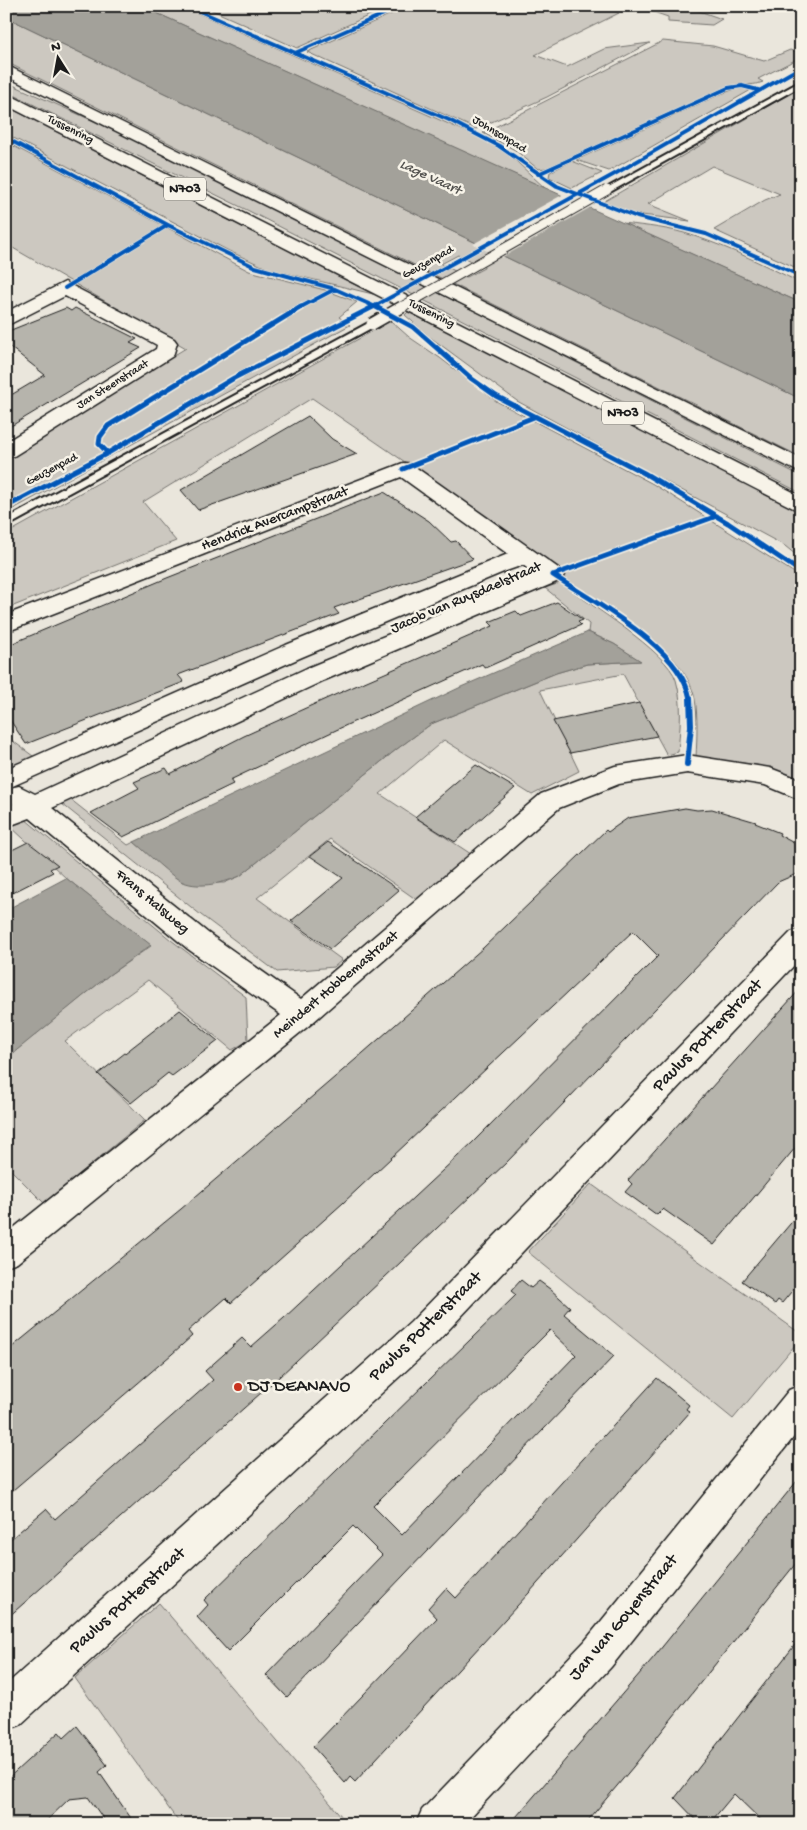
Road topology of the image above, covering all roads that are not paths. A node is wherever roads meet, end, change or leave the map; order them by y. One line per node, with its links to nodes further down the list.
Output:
1 (6, 70): 6 (main road, Tussenring / N703)
2 (801, 84): 8 (lane, bridge)
3 (6, 98): 7 (main road, Tussenring / N703)
4 (6, 320): 5 (main road, Jan Steenstraat)
5 (6, 451)
6 (801, 467)
7 (801, 505)
8 (6, 524)
9 (525, 556): 10 (main road, Hendrick Avercampstraat); 11 (main road, Jacob van Ruysdaelstraat); 12 (main road, Jacob van Ruysdaelstraat)
10 (6, 624)
11 (294, 651): 12 (main road); 13 (main road, Jacob van Ruysdaelstraat)
12 (316, 674): 16 (main road, Jacob van Ruysdaelstraat)
13 (6, 780)
14 (6, 785): 16 (main road, Frans Halsweg)
15 (801, 791): 19 (main road, Meindert Hobbemastraat)
16 (32, 805): 17 (main road, Jacob van Ruysdaelstraat); 19 (main road, Frans Halsweg)
17 (6, 818)
18 (801, 940): 22 (main road, Paulus Potterstraat)
19 (302, 1016): 20 (main road, Meindert Hobbemastraat)
20 (6, 1253)
21 (801, 1401): 23 (main road, Jan van Goyenstraat)
22 (6, 1711)
23 (436, 1824)

